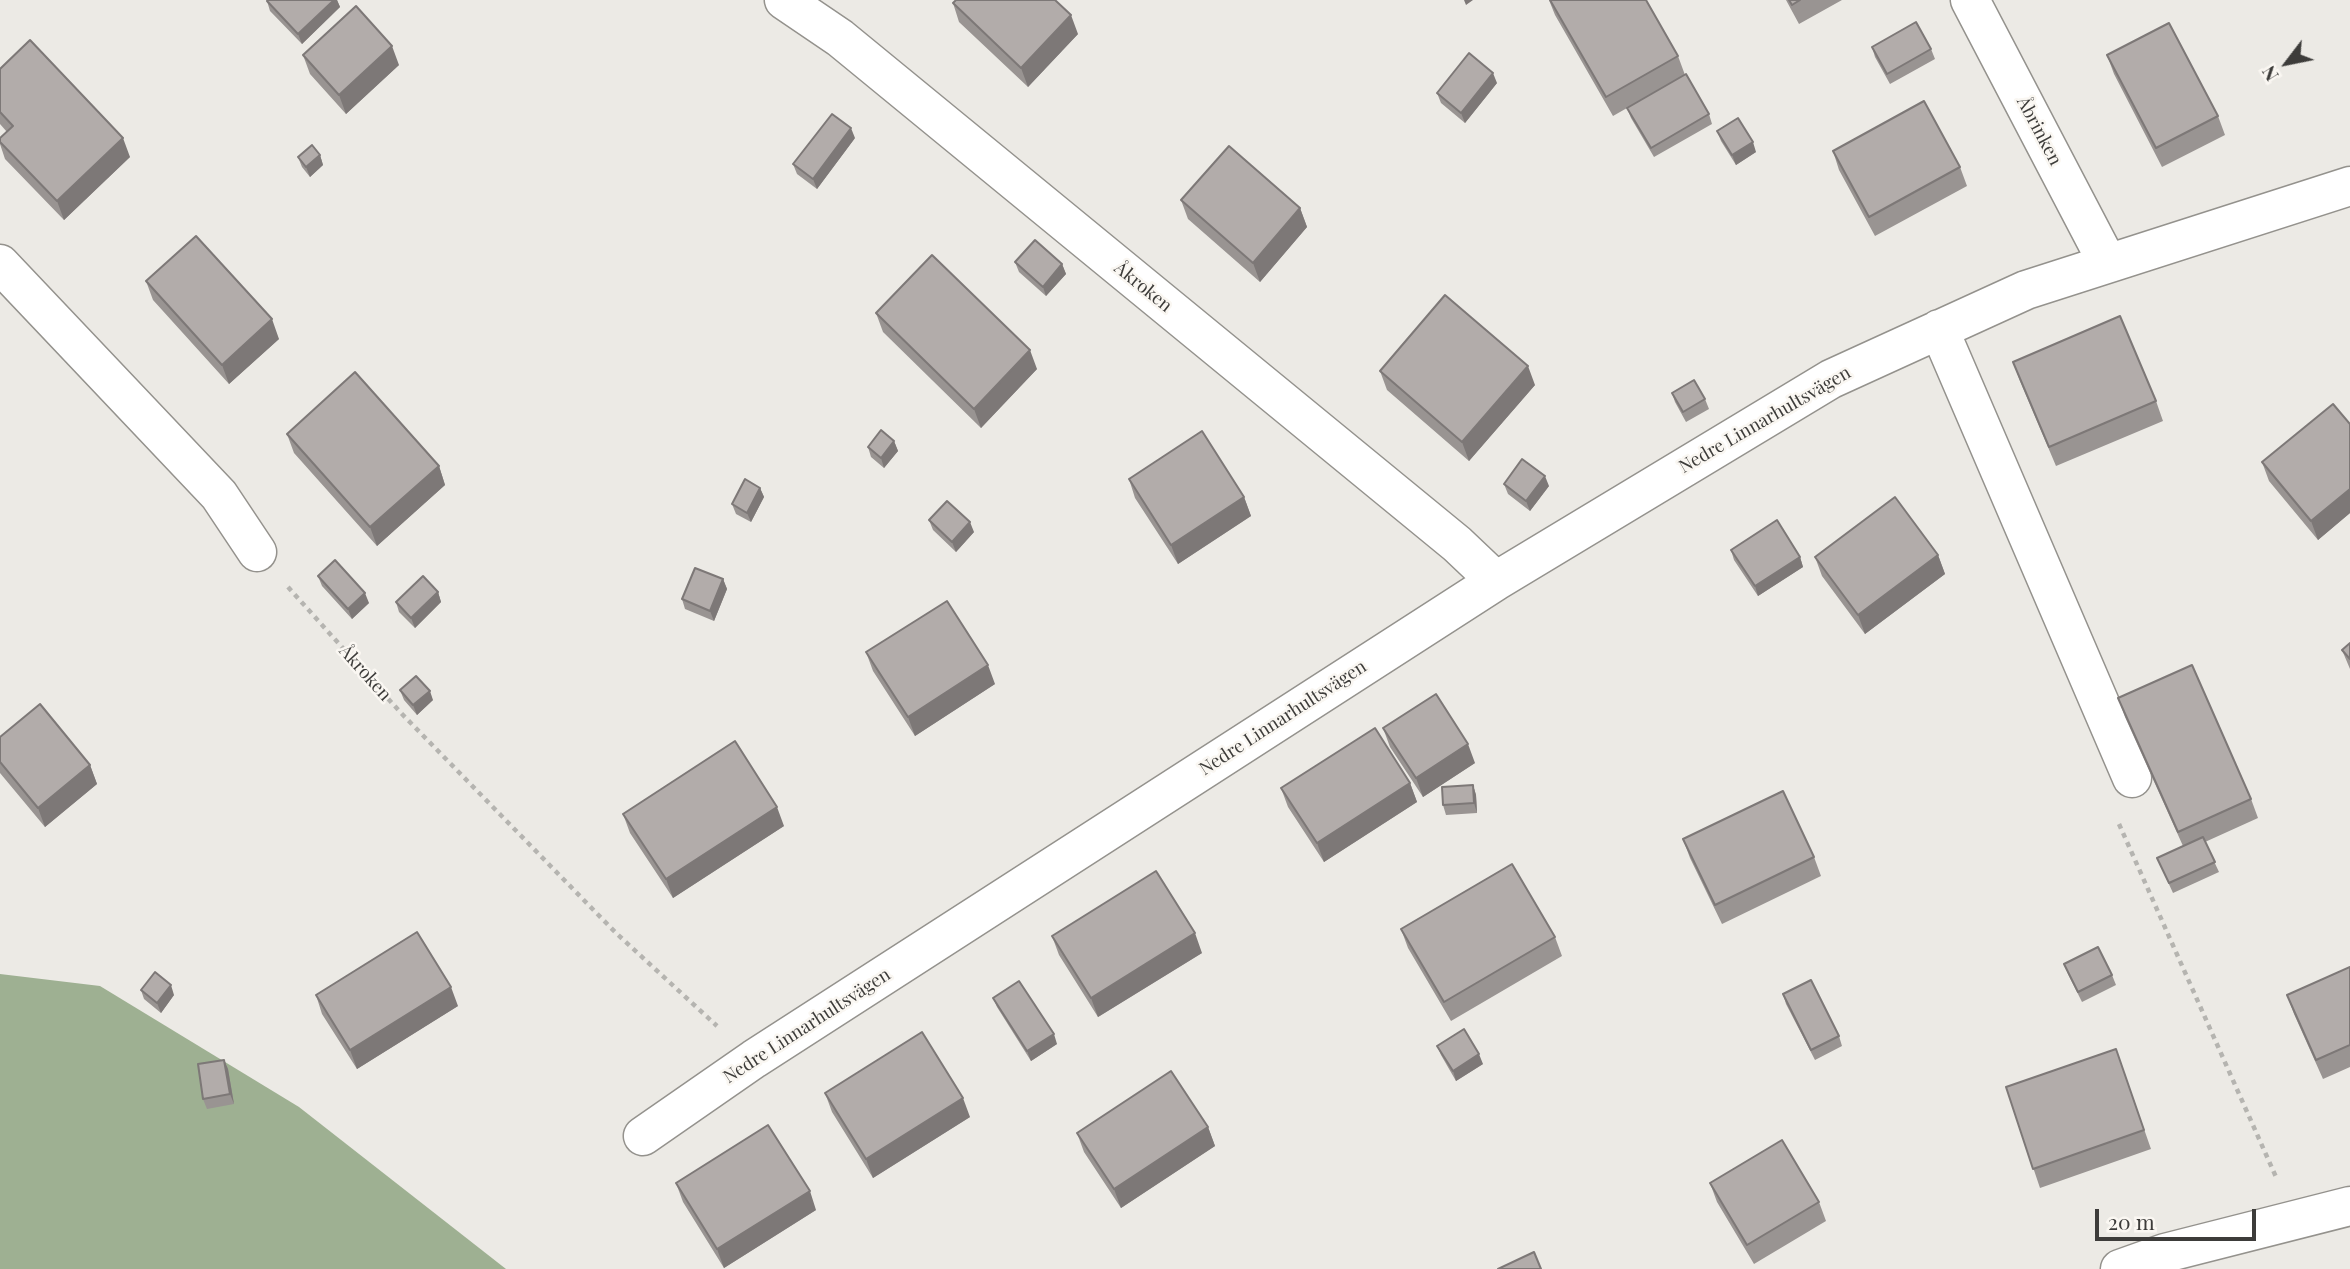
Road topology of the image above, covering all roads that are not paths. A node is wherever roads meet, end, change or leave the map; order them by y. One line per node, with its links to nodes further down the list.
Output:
1 (784, 0): 8 (street, Åkroken)
2 (1970, 0): 4 (street, Åbrinken)
3 (2350, 186): 4 (street, Nedre Linnarhultsvägen)
4 (2107, 262): 6 (street, Nedre Linnarhultsvägen)
5 (0, 264): 7 (street)
6 (1939, 329): 8 (street, Nedre Linnarhultsvägen); 9 (street)
7 (257, 552)
8 (1496, 581): 10 (street, Nedre Linnarhultsvägen)
9 (2132, 778)
10 (643, 1136)
11 (2350, 1206): 12 (street)
12 (2120, 1269)

